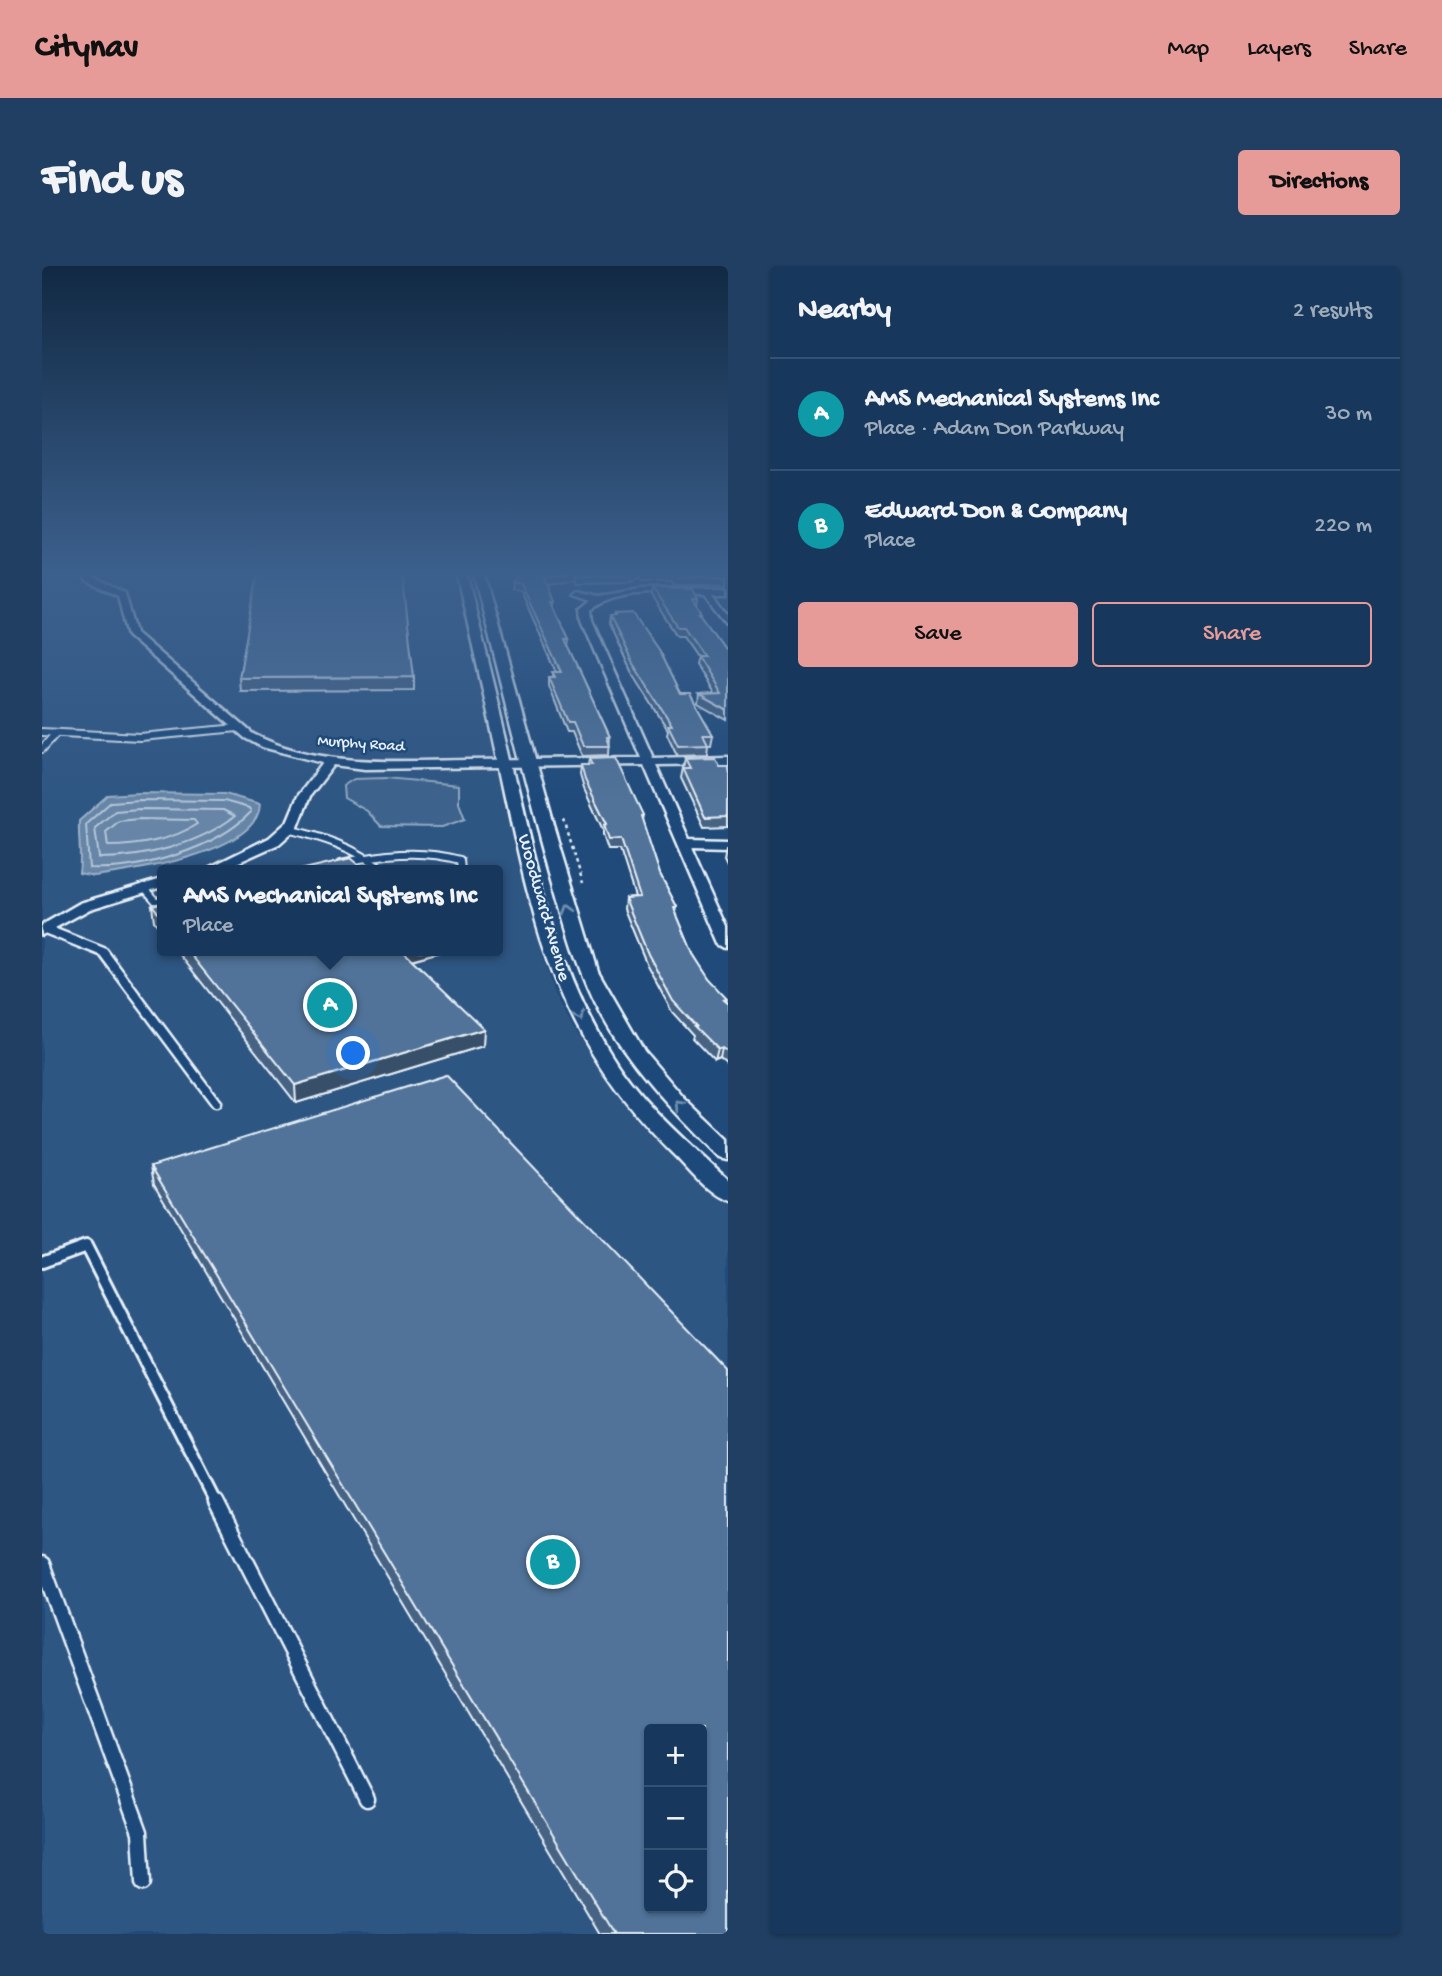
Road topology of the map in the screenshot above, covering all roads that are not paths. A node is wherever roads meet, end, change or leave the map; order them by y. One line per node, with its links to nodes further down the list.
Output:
1 (148, 649): 5 (street, Murphy Road)
2 (479, 649): 12 (street, Woodward Avenue)
3 (499, 649): 13 (street, Woodward Avenue)
4 (599, 649): 11 (street)
5 (238, 728): 7 (lane); 10 (street, Murphy Road)
6 (42, 732): 7 (lane)
7 (56, 733): 8 (lane)
8 (42, 750)
9 (728, 760): 11 (street, Murphy Road)
10 (331, 761): 12 (street, Murphy Road); 14 (street)
11 (646, 762): 13 (street, Murphy Road); 15 (street)
12 (506, 764): 13 (street, Murphy Road); 29 (street, Woodward Avenue, one-way to 29)
13 (531, 764): 28 (street, Woodward Avenue, one-way to 13)
14 (287, 829): 17 (lane); 19 (street)
15 (683, 843): 16 (street); 26 (street)
16 (728, 844)
17 (367, 856): 18 (lane); 20 (lane); 21 (lane)
18 (333, 864)
19 (224, 865)
20 (378, 865)
21 (460, 865)
22 (157, 884): 23 (street)
23 (144, 887): 24 (lane); 25 (street)
24 (157, 901)
25 (43, 930): 27 (lane)
26 (728, 944)
27 (216, 1104)
28 (728, 1153)
29 (728, 1193)
30 (42, 1262): 32 (lane)
31 (42, 1564): 33 (lane)
32 (367, 1799)
33 (143, 1883)

